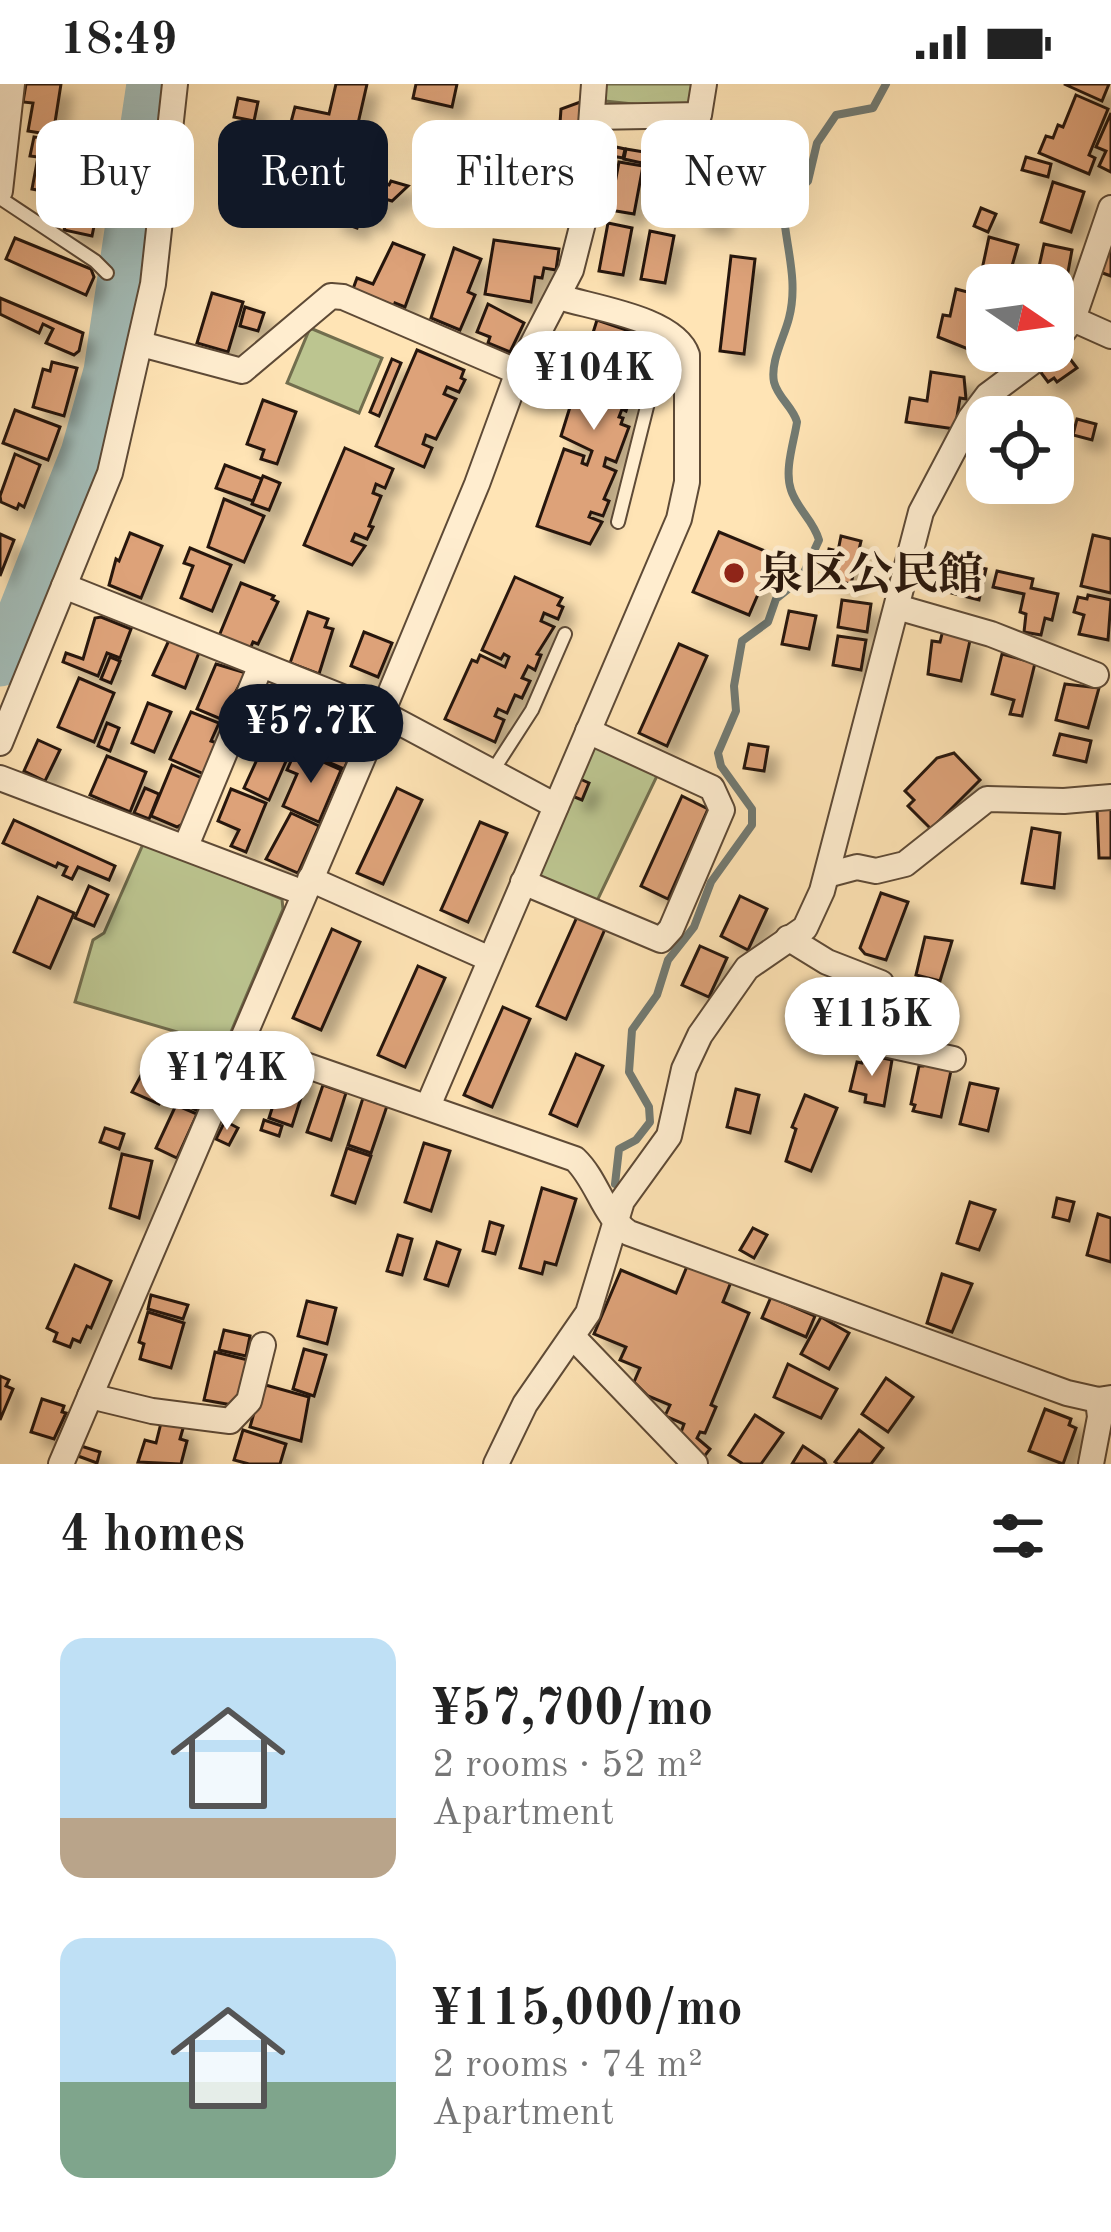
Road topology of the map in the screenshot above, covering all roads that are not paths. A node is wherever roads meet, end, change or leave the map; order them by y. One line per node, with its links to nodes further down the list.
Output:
1 (12, 84): 6 (street)
2 (175, 84): 15 (street)
3 (594, 84): 5 (street)
4 (704, 84): 5 (street)
5 (593, 117): 10 (street)
6 (2, 158): 7 (street)
7 (0, 194): 9 (lane)
8 (1111, 208): 11 (street)
9 (107, 273)
10 (560, 297): 13 (street); 16 (street)
11 (1074, 316)
12 (1074, 319): 14 (street)
13 (666, 329): 18 (lane); 25 (street)
14 (1111, 336)
15 (141, 344): 16 (street); 19 (street)
16 (518, 372): 24 (street)
17 (1018, 372): 20 (street)
18 (618, 522)
19 (64, 586): 22 (street); 26 (street)
20 (897, 607): 23 (street); 32 (street)
21 (565, 634): 27 (lane)
22 (261, 665): 24 (street); 31 (street)
23 (1096, 675)
24 (382, 713): 27 (street); 34 (street)
25 (588, 730): 30 (street); 33 (street)
26 (0, 743)
27 (492, 772): 30 (street)
28 (0, 778): 31 (street)
29 (1111, 797): 32 (street)
30 (556, 806): 33 (street)
31 (186, 847): 34 (street)
32 (827, 875): 35 (street)
33 (523, 882): 36 (street)
34 (307, 886): 36 (street); 37 (street)
35 (788, 938): 38 (street); 40 (street)
36 (490, 959): 39 (street)
37 (242, 1043): 39 (street); 43 (street)
38 (953, 1058)
39 (428, 1106): 40 (street)
40 (615, 1224): 41 (street); 44 (street)
41 (574, 1338): 45 (street); 47 (street)
42 (263, 1345): 43 (street)
43 (90, 1396): 46 (street)
44 (1104, 1399): 48 (street)
45 (502, 1461)
46 (61, 1464)
47 (695, 1464)
48 (1091, 1464)

